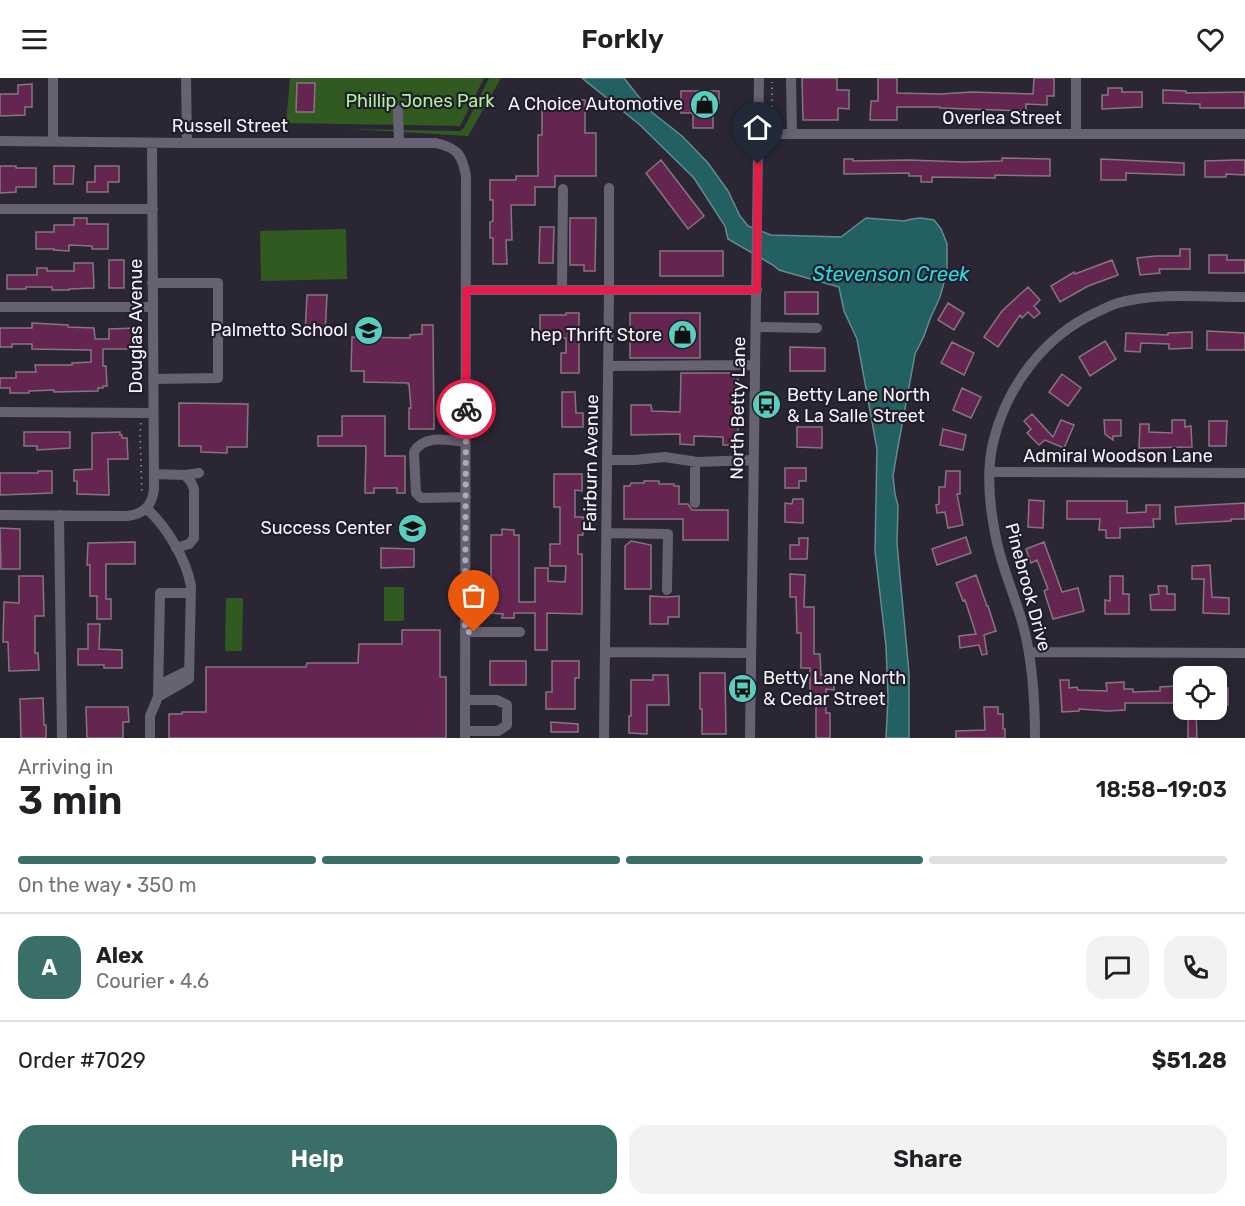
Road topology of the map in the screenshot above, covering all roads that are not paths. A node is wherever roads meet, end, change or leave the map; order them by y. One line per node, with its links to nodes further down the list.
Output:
1 (53, 78): 12 (street)
2 (186, 78): 14 (street)
3 (759, 78): 7 (street, North Betty Lane)
4 (791, 78): 8 (street)
5 (1076, 78): 9 (street)
6 (398, 110): 15 (street)
7 (759, 134): 8 (street, Overlea Street); 24 (street, North Betty Lane)
8 (792, 134): 9 (street, Overlea Street)
9 (1076, 134): 10 (street, Overlea Street)
10 (1245, 134)
11 (0, 141): 12 (street, Russell Street)
12 (53, 141): 13 (street, Russell Street)
13 (152, 142): 14 (street, Russell Street); 19 (street, Douglas Avenue)
14 (187, 143): 15 (street, Russell Street)
15 (399, 143): 21 (street, Russell Street)
16 (609, 188): 23 (street, Fairburn Avenue)
17 (563, 189): 22 (street)
18 (0, 209): 19 (street)
19 (153, 209): 20 (street, Douglas Avenue)
20 (152, 283): 27 (street, Douglas Avenue); 32 (street)
21 (466, 290): 22 (street); 35 (street)
22 (562, 290): 23 (street)
23 (609, 290): 24 (street); 31 (street, Fairburn Avenue)
24 (757, 290): 28 (street, North Betty Lane)
25 (1245, 297): 39 (street, Pinebrook Drive)
26 (0, 307): 27 (street)
27 (153, 307): 32 (street, Douglas Avenue)
28 (756, 327): 29 (street); 30 (street, North Betty Lane)
29 (817, 328)
30 (755, 365): 31 (street); 37 (street, North Betty Lane)
31 (609, 366): 36 (street, Fairburn Avenue)
32 (153, 379): 34 (street, Douglas Avenue)
33 (0, 412): 34 (street)
34 (153, 413): 42 (street, Douglas Avenue)
35 (466, 442): 44 (street); 44 (street)
36 (608, 460): 38 (street); 49 (street, Fairburn Avenue)
37 (753, 460): 38 (street); 57 (street, North Betty Lane)
38 (695, 462): 45 (street)
39 (990, 472): 41 (street, Admiral Woodson Lane); 56 (street, Pinebrook Drive)
40 (199, 473): 43 (street)
41 (1245, 473)
42 (154, 474): 43 (street); 46 (street, Douglas Avenue)
43 (185, 475): 50 (street)
44 (466, 497): 53 (street)
45 (695, 503)
46 (144, 504): 48 (street); 50 (street)
47 (0, 515): 48 (street)
48 (59, 515): 64 (street)
49 (607, 533): 51 (street); 55 (street, Fairburn Avenue)
50 (176, 548): 52 (street)
51 (667, 590)
52 (190, 593): 59 (street); 60 (street)
53 (465, 632): 54 (street); 62 (street)
54 (520, 632)
55 (605, 652): 57 (street); 66 (street, Fairburn Avenue)
56 (1029, 652): 58 (street); 68 (street, Pinebrook Drive)
57 (750, 653): 67 (street, North Betty Lane)
58 (1245, 653)
59 (189, 674): 60 (street); 61 (street)
60 (159, 685): 61 (street)
61 (158, 697): 65 (street)
62 (465, 700): 63 (street); 63 (street)
63 (465, 734)
64 (62, 738)
65 (150, 738)
66 (604, 738)
67 (750, 738)
68 (1035, 738)

